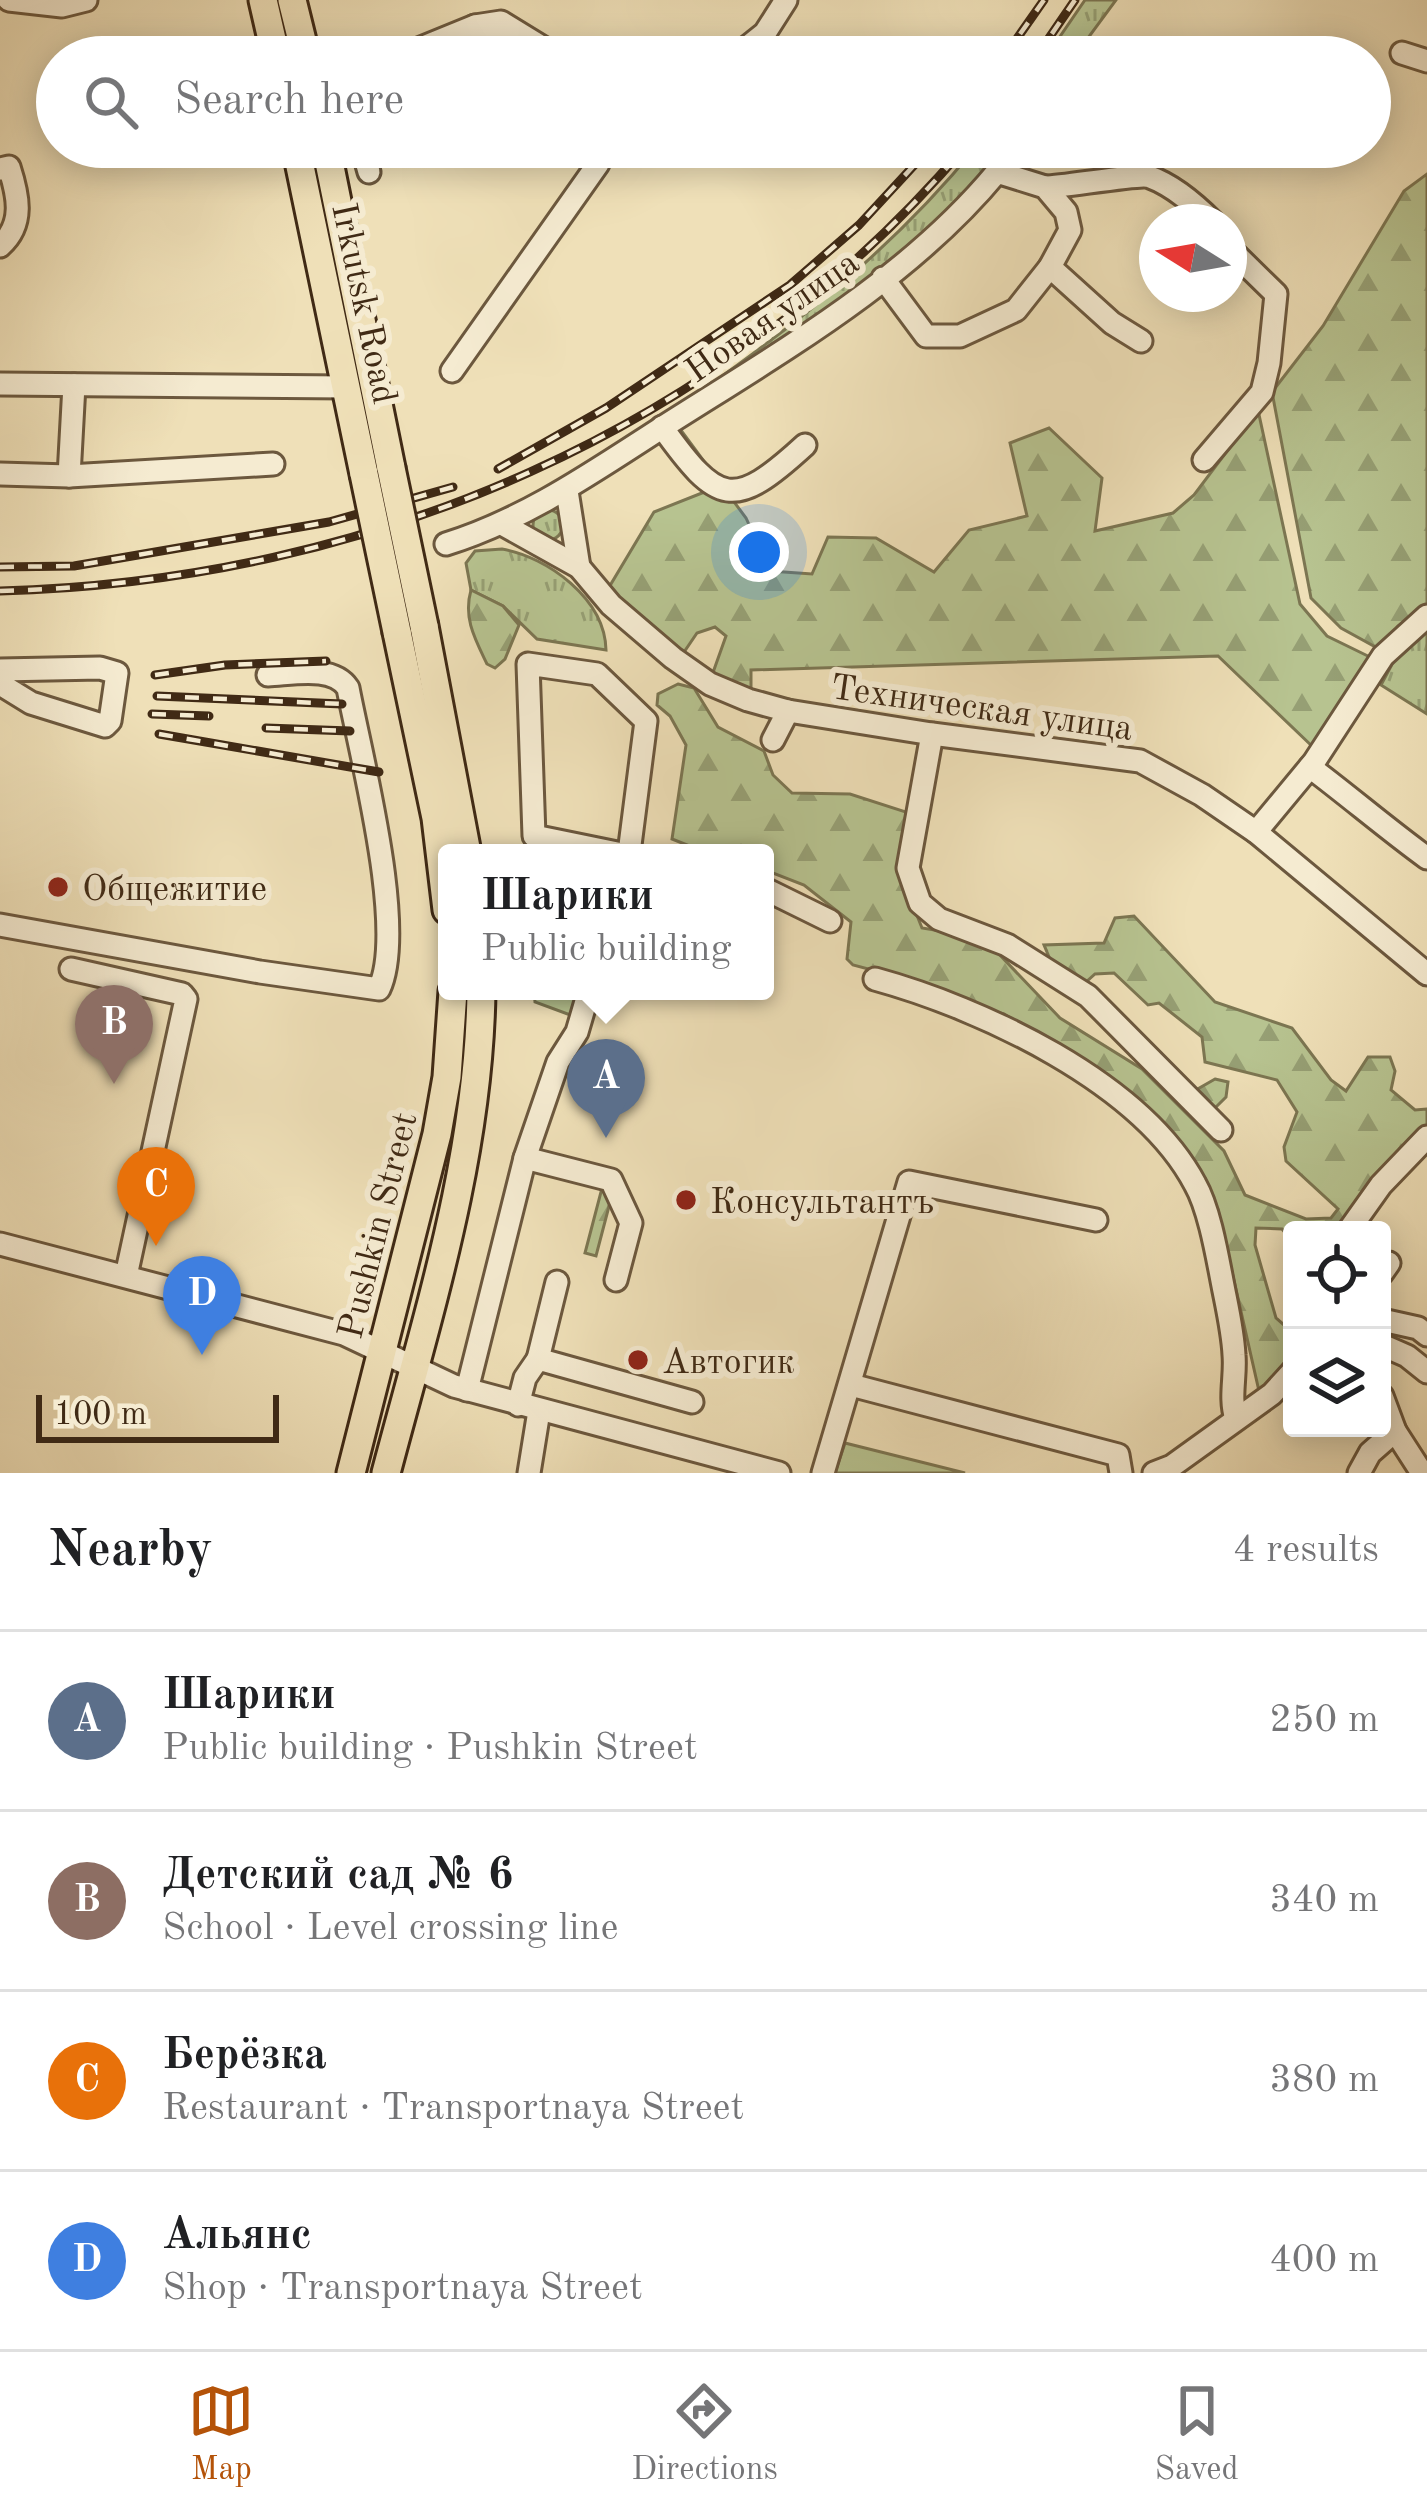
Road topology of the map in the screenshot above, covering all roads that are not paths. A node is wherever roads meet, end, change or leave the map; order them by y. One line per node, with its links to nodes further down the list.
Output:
1 (9, 0): 2 (street)
2 (86, 0)
3 (263, 0): 7 (main road)
4 (292, 0): 8 (main road)
5 (786, 0): 12 (street)
6 (475, 26): 9 (street); 10 (street); 11 (street)
7 (271, 36)
8 (301, 36)
9 (450, 36)
10 (489, 36)
11 (524, 36)
12 (761, 36)
13 (1402, 53): 14 (street)
14 (1427, 61)
15 (300, 168): 31 (main road, Irkutsk Road)
16 (329, 168): 36 (main road, Irkutsk Road)
17 (368, 168): 20 (street)
18 (595, 168): 28 (street)
19 (0, 169): 23 (street)
20 (369, 172)
21 (1045, 188): 22 (street); 25 (street); 26 (street, Новая улица)
22 (1193, 204)
23 (0, 246)
24 (1247, 264): 34 (street)
25 (1050, 267): 26 (street); 27 (street)
26 (883, 278): 32 (street, Новая улица)
27 (1141, 341)
28 (452, 371)
29 (0, 384): 30 (street)
30 (74, 385): 31 (street); 38 (street)
31 (347, 387): 36 (main road, Irkutsk Road)
32 (662, 428): 33 (street); 39 (street, Новая улица)
33 (806, 446)
34 (1204, 460)
35 (273, 464): 38 (street)
36 (378, 471): 44 (main road, bridge)
37 (0, 474): 38 (street)
38 (69, 476)
39 (567, 491): 40 (street, Новая улица); 42 (street)
40 (502, 524): 41 (street, Новая улица); 42 (street)
41 (446, 544)
42 (579, 567): 48 (street, Техническая улица)
43 (1427, 616): 51 (street)
44 (411, 629): 53 (main road); 54 (main road)
45 (0, 670): 47 (street)
46 (268, 675): 60 (street)
47 (0, 685)
48 (788, 711): 49 (street, Техническая улица); 50 (street)
49 (932, 734): 52 (street, Техническая улица); 67 (street)
50 (773, 740)
51 (1310, 767): 52 (street); 57 (street)
52 (1256, 832): 62 (street, Техническая улица)
53 (439, 844)
54 (465, 844)
55 (573, 844): 56 (street)
56 (630, 844)
57 (1427, 858)
58 (774, 893): 59 (street)
59 (830, 921)
60 (0, 925)
61 (71, 969): 73 (street)
62 (1427, 974)
63 (875, 979): 88 (street)
64 (452, 1000): 79 (main road, Pushkin Street)
65 (481, 1000): 81 (main road, Pushkin Street)
66 (586, 1000): 69 (street)
67 (1221, 1130)
68 (1427, 1138): 71 (street)
69 (525, 1158): 74 (street); 85 (street)
70 (1096, 1220): 84 (street)
71 (1355, 1221)
72 (0, 1244): 73 (street)
73 (126, 1276): 79 (street)
74 (616, 1280)
75 (557, 1282): 80 (street)
76 (1391, 1322): 77 (street)
77 (1427, 1335)
78 (1391, 1350): 82 (street)
79 (382, 1352): 81 (street); 92 (main road, Pushkin Street)
80 (538, 1360): 86 (street); 87 (street)
81 (414, 1366): 85 (street); 93 (main road, Pushkin Street)
82 (1427, 1372)
83 (1283, 1382): 88 (street)
84 (851, 1385): 96 (street); 97 (street)
85 (467, 1390): 87 (street)
86 (692, 1402)
87 (529, 1408): 94 (street); 95 (street)
88 (1236, 1419): 98 (street)
89 (1391, 1420): 90 (street)
90 (1395, 1431): 91 (street); 99 (street)
91 (1414, 1469)
92 (350, 1473)
93 (386, 1473)
94 (529, 1473)
95 (779, 1473)
96 (823, 1473)
97 (1121, 1473)
98 (1154, 1473)
99 (1359, 1473)

